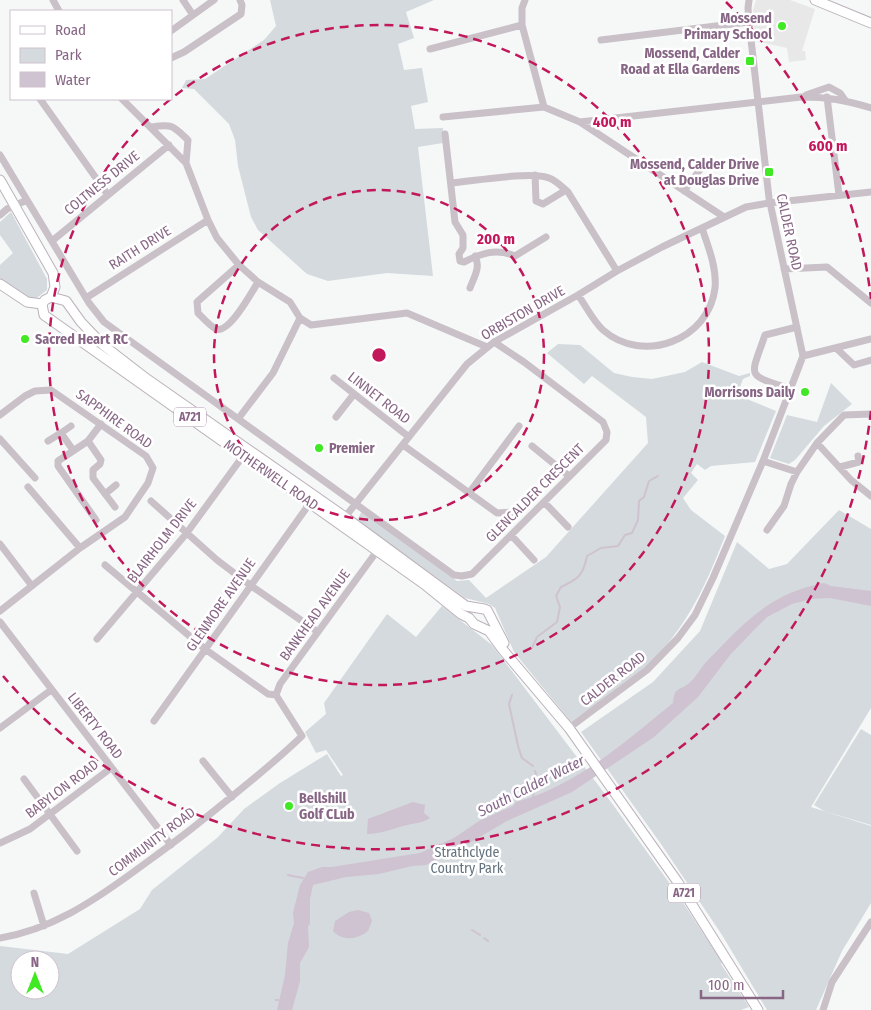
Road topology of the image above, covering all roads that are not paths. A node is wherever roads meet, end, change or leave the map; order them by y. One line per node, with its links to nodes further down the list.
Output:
1 (183, 0): 7 (street)
2 (214, 0): 7 (street)
3 (240, 0): 14 (street)
4 (525, 0): 10 (street)
5 (749, 0): 8 (street, CALDER ROAD)
6 (815, 0): 9 (main road)
7 (193, 15): 11 (street)
8 (749, 22): 12 (street); 20 (street, CALDER ROAD)
9 (871, 22)
10 (522, 25): 13 (street); 21 (street)
11 (172, 30)
12 (601, 40)
13 (430, 49)
14 (172, 58)
15 (801, 97): 16 (street); 19 (street); 20 (street)
16 (827, 97): 19 (street); 38 (street)
17 (41, 100): 37 (street)
18 (123, 100): 25 (street)
19 (845, 100): 22 (street)
20 (758, 102): 24 (street); 40 (street, CALDER ROAD)
21 (544, 107): 23 (street); 24 (street)
22 (871, 108)
23 (443, 117)
24 (580, 122): 35 (street)
25 (152, 126): 27 (street); 29 (street)
26 (446, 134): 33 (street)
27 (169, 145): 29 (street); 37 (street, COLTNESS DRIVE)
28 (0, 155): 39 (street, MOTHERWELL ROAD)
29 (186, 163): 44 (street)
30 (706, 163): 35 (street)
31 (535, 175): 33 (street); 34 (street); 34 (street)
32 (0, 180): 41 (main road)
33 (451, 183): 48 (street)
34 (566, 190): 51 (street)
35 (684, 192): 43 (street)
36 (871, 192): 38 (street, ORBISTON DRIVE)
37 (108, 195): 47 (street, COLTNESS DRIVE)
38 (839, 195): 40 (street, ORBISTON DRIVE)
39 (27, 200): 41 (street); 47 (street, MOTHERWELL ROAD)
40 (769, 203): 43 (street, ORBISTON DRIVE); 50 (street, CALDER ROAD)
41 (14, 206): 42 (street); 56 (main road)
42 (0, 215)
43 (724, 217): 45 (street, ORBISTON DRIVE)
44 (208, 220): 49 (street); 57 (street, RAITH DRIVE)
45 (702, 228): 51 (street, ORBISTON DRIVE); 55 (street)
46 (546, 238): 48 (street)
47 (52, 241): 57 (street, MOTHERWELL ROAD)
48 (475, 256): 54 (street)
49 (239, 265): 52 (street); 52 (street)
50 (784, 269): 58 (street); 62 (street, CALDER ROAD)
51 (616, 271): 55 (street, ORBISTON DRIVE)
52 (258, 282): 60 (street)
53 (0, 284): 59 (main road)
54 (470, 288)
55 (578, 295): 65 (street, ORBISTON DRIVE)
56 (51, 297): 59 (main road); 61 (main road, MOTHERWELL ROAD / A721)
57 (86, 298): 76 (street, MOTHERWELL ROAD)
58 (871, 303)
59 (42, 304): 63 (main road, MOTHERWELL ROAD / A721)
60 (300, 318): 66 (street); 76 (street)
61 (81, 322): 63 (main road); 107 (main road, MOTHERWELL ROAD / A721)
62 (797, 327): 68 (street, CALDER ROAD); 71 (street)
63 (68, 334): 89 (main road, MOTHERWELL ROAD / A721)
64 (871, 339): 67 (street)
65 (494, 342): 66 (street, ORBISTON DRIVE); 94 (street, GLENCALDER CRESCENT)
66 (487, 347): 81 (street, ORBISTON DRIVE)
67 (836, 348): 68 (street); 69 (street)
68 (803, 356): 71 (street, CALDER ROAD)
69 (871, 360)
70 (334, 378): 72 (street, LINNET ROAD)
71 (791, 389): 91 (street, CALDER ROAD)
72 (354, 394): 75 (street); 81 (street, LINNET ROAD)
73 (0, 414): 77 (street, SAPPHIRE ROAD)
74 (871, 414): 85 (street)
75 (336, 417)
76 (238, 419): 104 (street, MOTHERWELL ROAD)
77 (101, 424): 84 (street); 114 (street, SAPPHIRE ROAD)
78 (71, 426): 80 (street)
79 (519, 426): 98 (street)
80 (61, 433): 83 (street); 88 (street)
81 (409, 437): 86 (street, ORBISTON DRIVE)
82 (0, 439): 95 (street)
83 (48, 441)
84 (88, 441): 88 (street); 99 (street)
85 (817, 443): 92 (street); 93 (street)
86 (403, 444): 98 (street); 104 (street, ORBISTON DRIVE)
87 (532, 446): 94 (street)
88 (73, 450): 108 (street)
89 (243, 456): 103 (main road, MOTHERWELL ROAD / A721); 111 (street, BLAIRHOLM DRIVE)
90 (861, 460): 92 (street)
91 (763, 461): 93 (street); 135 (street, CALDER ROAD)
92 (840, 467): 100 (street)
93 (797, 472): 110 (street)
94 (569, 476): 102 (street, GLENCALDER CRESCENT)
95 (35, 478)
96 (116, 485): 99 (street)
97 (28, 487): 114 (street)
98 (469, 493): 106 (street)
99 (105, 494): 105 (street)
100 (871, 496)
101 (152, 500): 111 (street)
102 (544, 502): 109 (street); 112 (street, GLENCALDER CRESCENT)
103 (310, 503): 115 (main road, MOTHERWELL ROAD / A721); 118 (street, GLENMORE AVENUE)
104 (355, 504): 107 (street, ORBISTON DRIVE); 112 (street, GLENCALDER CRESCENT)
105 (115, 507)
106 (516, 512)
107 (345, 517): 121 (main road, MOTHERWELL ROAD / A721)
108 (96, 520)
109 (568, 527)
110 (767, 530)
111 (186, 534): 118 (street); 120 (street, BLAIRHOLM DRIVE)
112 (511, 535): 116 (street)
113 (0, 544): 119 (street)
114 (80, 548): 119 (street, SAPPHIRE ROAD)
115 (377, 551): 124 (main road, MOTHERWELL ROAD / A721); 127 (street, BANKHEAD AVENUE)
116 (534, 560)
117 (105, 565): 120 (street)
118 (250, 585): 127 (street); 129 (street, GLENMORE AVENUE)
119 (32, 586): 122 (street, SAPPHIRE ROAD)
120 (138, 593): 128 (street, BLAIRHOLM DRIVE); 129 (street)
121 (478, 608): 123 (main road, A721); 124 (main road)
122 (0, 611)
123 (490, 617): 126 (main road); 130 (main road, A721)
124 (472, 620): 126 (main road, A721)
125 (0, 622): 131 (street, LIBERTY ROAD)
126 (482, 627): 130 (main road, A721)
127 (318, 632): 132 (street, BANKHEAD AVENUE)
128 (97, 639)
129 (205, 649): 132 (street); 133 (street, GLENMORE AVENUE)
130 (508, 655): 135 (main road, A721)
131 (51, 690): 134 (street); 137 (street, LIBERTY ROAD)
132 (276, 695): 139 (street, COMMUNITY ROAD)
133 (154, 721)
134 (0, 728)
135 (570, 728): 148 (main road, A721)
136 (203, 761): 139 (street)
137 (111, 768): 140 (street, BABYLON ROAD); 142 (street, LIBERTY ROAD)
138 (24, 779): 140 (street)
139 (232, 797): 142 (street, COMMUNITY ROAD)
140 (50, 814): 141 (street, BABYLON ROAD); 143 (street)
141 (0, 843)
142 (171, 845): 146 (street, COMMUNITY ROAD)
143 (77, 850)
144 (34, 893): 146 (street)
145 (871, 922): 149 (street)
146 (44, 926): 147 (street, COMMUNITY ROAD)
147 (0, 938)
148 (758, 1010)
149 (823, 1010)

